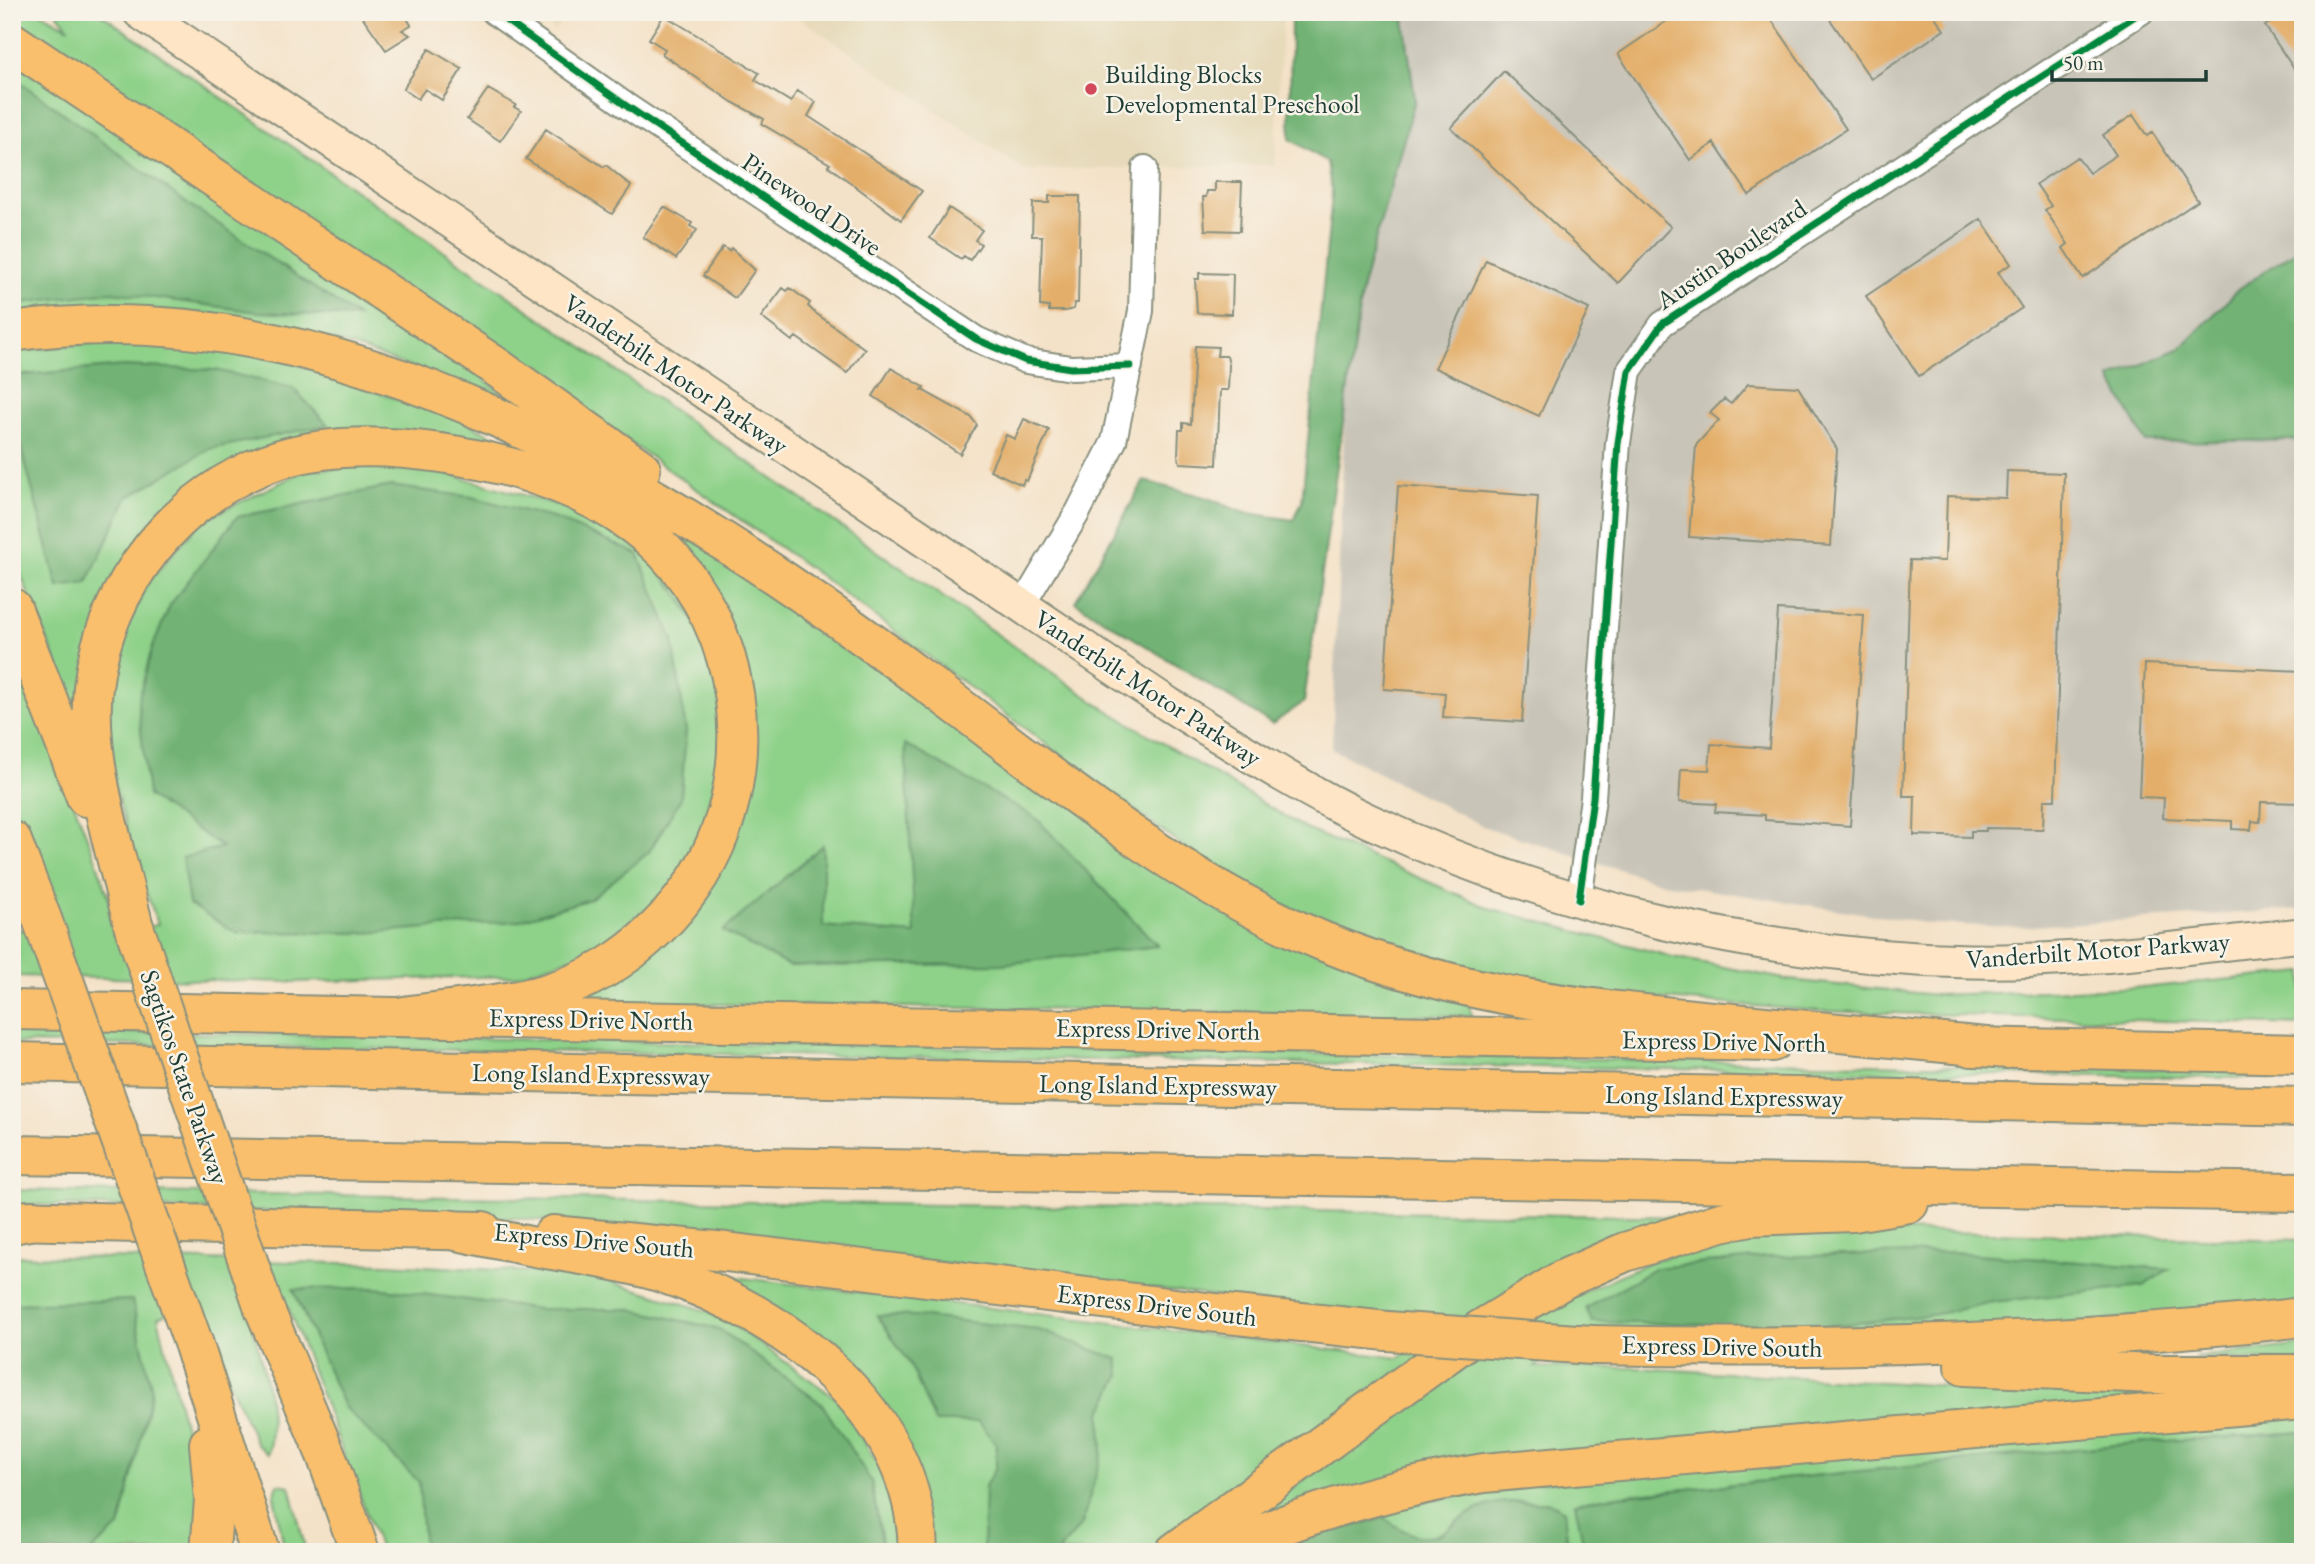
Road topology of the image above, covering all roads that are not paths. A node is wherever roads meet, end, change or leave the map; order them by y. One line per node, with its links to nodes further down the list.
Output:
1 (140, 12): 9 (main road, Vanderbilt Motor Parkway)
2 (494, 12): 7 (street, Pinewood Drive)
3 (2141, 12): 12 (street, Austin Boulevard)
4 (12, 42): 8 (highway)
5 (1145, 168): 7 (street)
6 (12, 332): 8 (highway)
7 (1130, 366): 9 (street)
8 (772, 571): 17 (highway)
9 (1022, 606): 12 (main road, Vanderbilt Motor Parkway)
10 (12, 608): 13 (highway, Sagtikos State Parkway)
11 (12, 841): 28 (highway, bridge)
12 (1579, 900): 14 (main road, Vanderbilt Motor Parkway)
13 (133, 924): 16 (highway); 26 (highway, Sagtikos State Parkway, bridge)
14 (2303, 935)
15 (12, 1010): 16 (highway, Express Drive North)
16 (404, 1016): 17 (highway, Express Drive North)
17 (2007, 1049): 18 (highway, Express Drive North)
18 (2303, 1054)
19 (12, 1062): 20 (highway, Long Island Expressway)
20 (2303, 1107)
21 (12, 1155): 22 (highway)
22 (2014, 1186): 23 (highway); 37 (highway)
23 (2303, 1192)
24 (20, 1221): 25 (highway, Express Drive South)
25 (449, 1229): 29 (highway, Express Drive South, bridge); 36 (highway)
26 (264, 1308): 34 (highway, Sagtikos State Parkway); 35 (highway)
27 (2303, 1317): 29 (highway, Express Drive South)
28 (192, 1342): 32 (highway); 33 (highway)
29 (1760, 1348): 30 (highway)
30 (2303, 1374)
31 (2303, 1400): 38 (highway)
32 (210, 1552)
33 (260, 1552)
34 (338, 1552)
35 (360, 1552)
36 (918, 1552)
37 (1175, 1552)
38 (1217, 1552)

